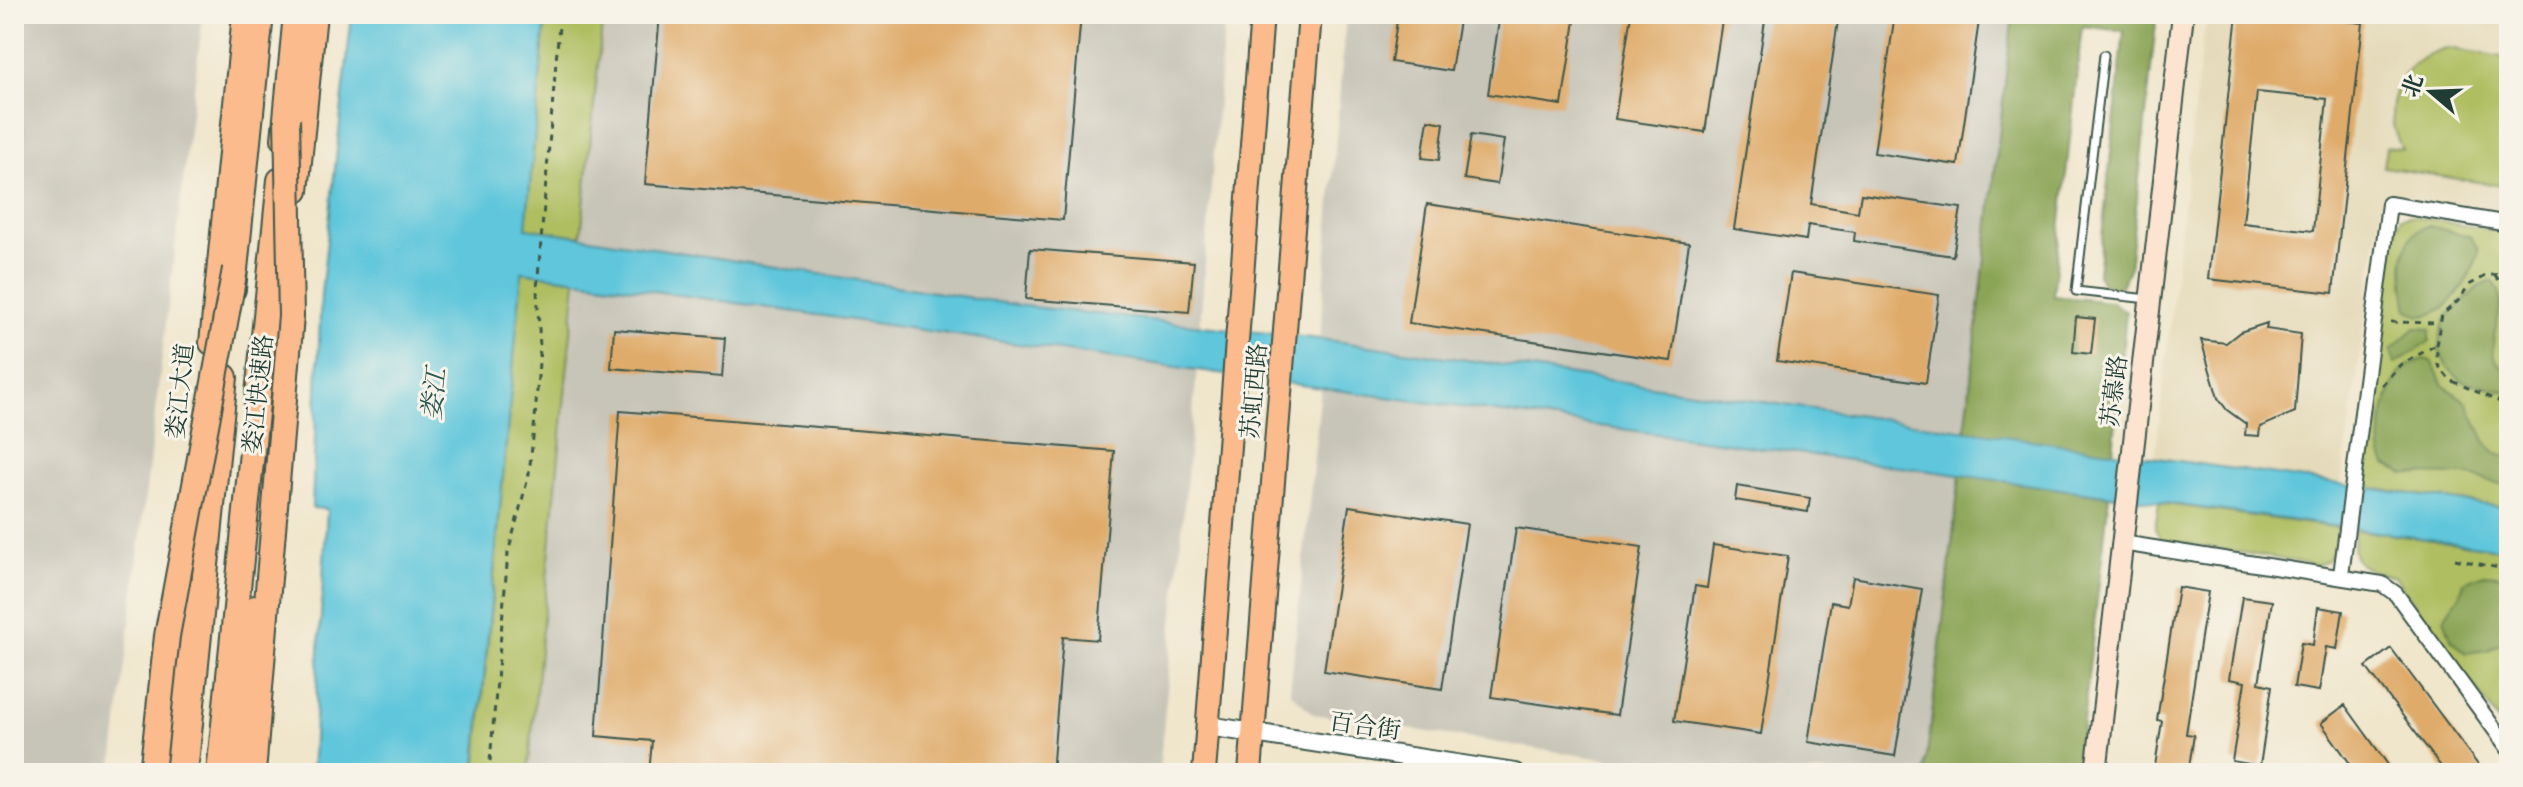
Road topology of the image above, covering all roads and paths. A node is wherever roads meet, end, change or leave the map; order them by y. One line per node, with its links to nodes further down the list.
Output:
1 (244, 14): 30 (main road, 娄江大道)
2 (261, 14): 12 (highway, 娄江快速路)
3 (296, 14): 10 (highway, 娄江快速路)
4 (315, 14): 33 (main road)
5 (560, 14): 35 (path)
6 (1262, 14): 26 (main road, 苏虹西路)
7 (1310, 14): 27 (main road, 苏虹西路)
8 (2183, 14): 16 (main road, 苏慕路)
9 (2104, 55): 16 (lane)
10 (287, 119): 32 (highway, 娄江快速路, bridge); 34 (highway, bridge)
11 (2509, 224): 17 (street)
12 (235, 269): 29 (highway, bridge); 31 (highway, 娄江快速路, bridge)
13 (2509, 273): 14 (path)
14 (2495, 275): 15 (path); 18 (path)
15 (2509, 294)
16 (2151, 300): 22 (main road, 苏慕路)
17 (2374, 323): 18 (path); 20 (street)
18 (2439, 323): 19 (path)
19 (2436, 345): 20 (path); 21 (path)
20 (2363, 408): 25 (street)
21 (2509, 410)
22 (2122, 543): 25 (street); 39 (main road, 苏慕路)
23 (2455, 559): 24 (path)
24 (2509, 570)
25 (2341, 575): 28 (street)
26 (1208, 726): 27 (street, 百合街); 36 (main road, 苏虹西路)
27 (1253, 734): 37 (main road, 苏虹西路); 38 (street, 百合街)
28 (2509, 749)
29 (152, 773)
30 (167, 773)
31 (185, 773)
32 (219, 773)
33 (238, 773)
34 (253, 773)
35 (489, 773)
36 (1204, 773)
37 (1250, 773)
38 (1515, 773)
39 (2096, 773)

